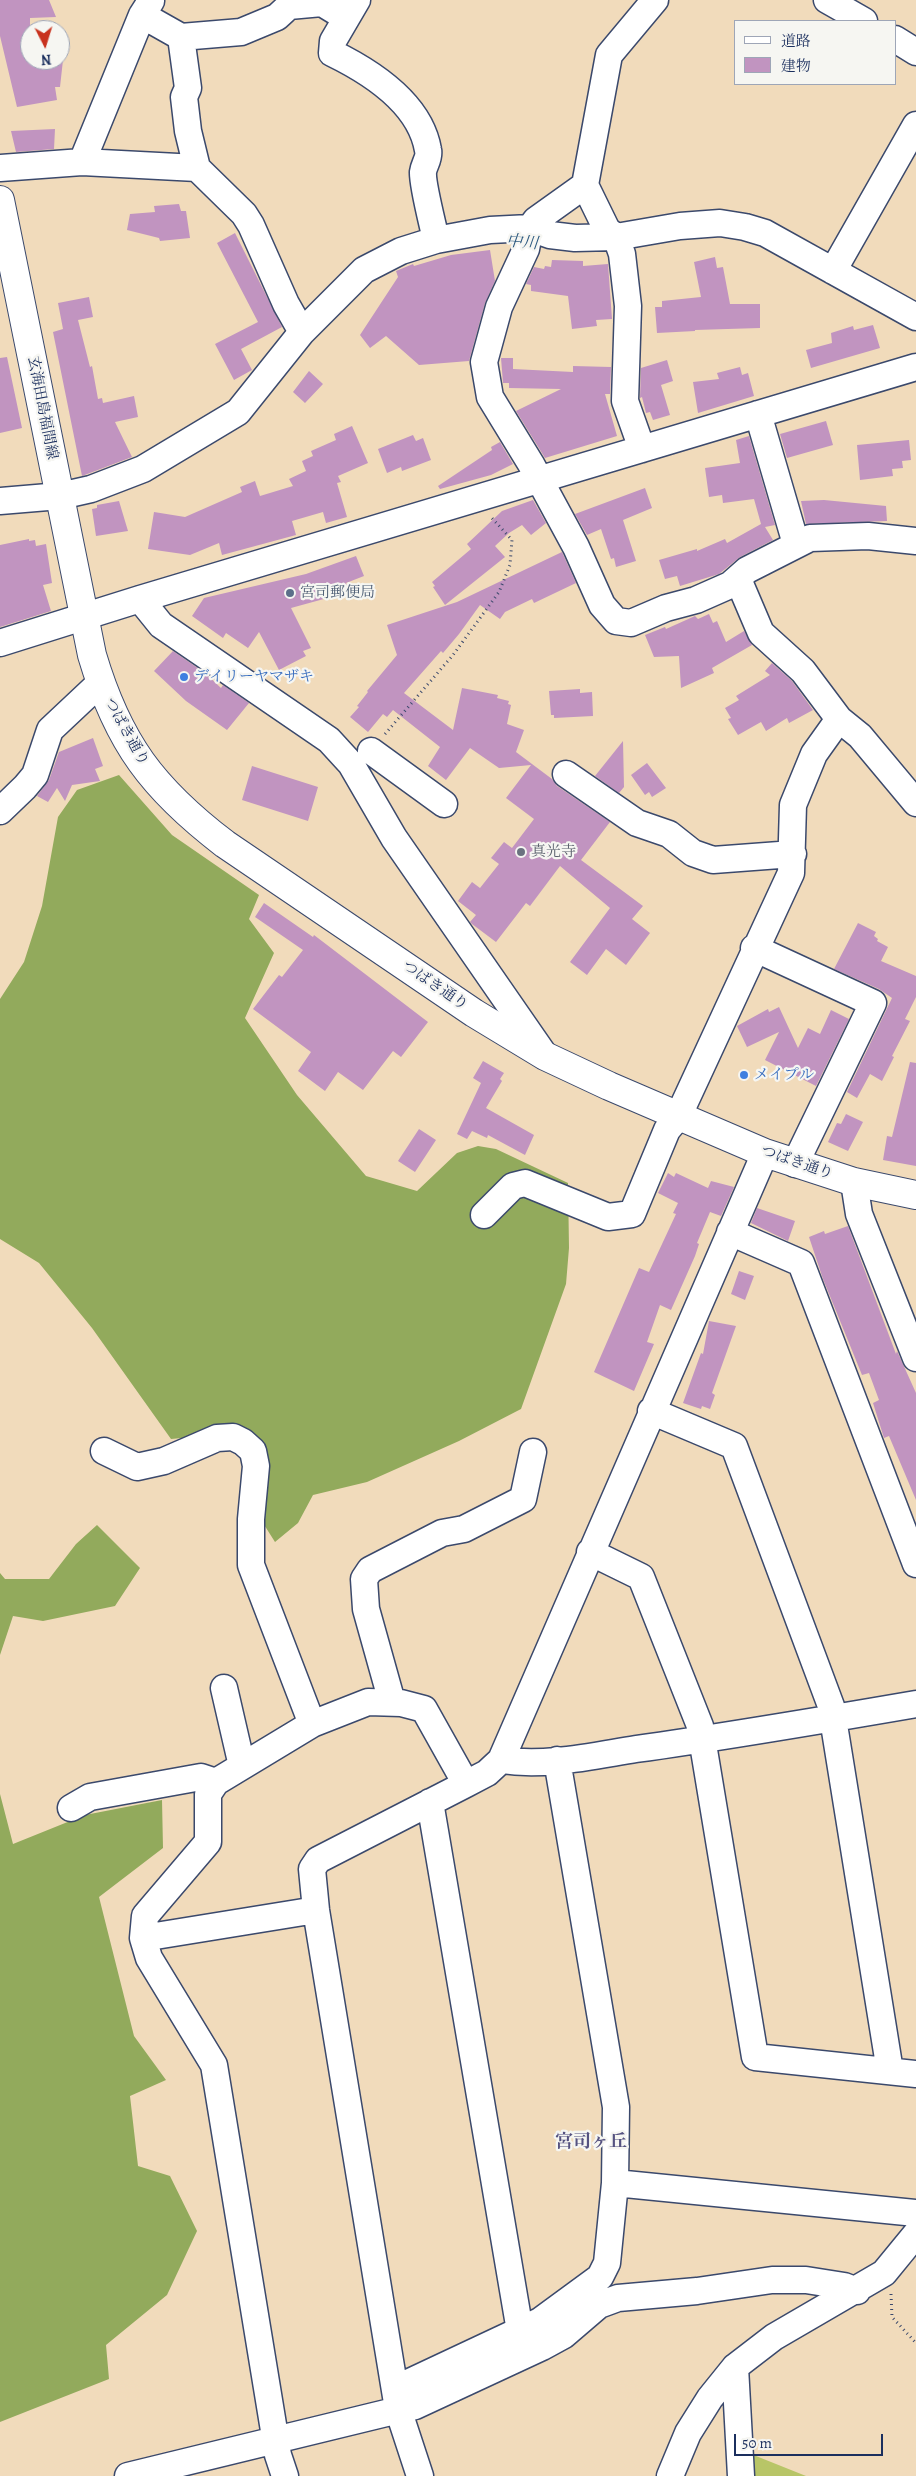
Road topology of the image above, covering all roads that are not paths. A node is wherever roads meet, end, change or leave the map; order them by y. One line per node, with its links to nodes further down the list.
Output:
1 (655, 0): 13 (street)
2 (827, 0): 5 (street)
3 (147, 8): 6 (street); 10 (street)
4 (351, 9): 6 (street); 17 (street)
5 (862, 20)
6 (180, 37): 12 (street)
7 (896, 40): 8 (street)
8 (916, 52)
9 (916, 125): 18 (street)
10 (82, 162): 11 (street); 12 (street)
11 (0, 168)
12 (197, 168): 20 (street)
13 (585, 185): 15 (street); 16 (street)
14 (0, 200): 25 (main road, 玄海田島福間線)
15 (530, 228): 16 (street); 17 (street); 24 (street)
16 (616, 237): 18 (street); 23 (street)
17 (436, 240): 20 (street)
18 (832, 271): 19 (street)
19 (916, 317)
20 (302, 332): 25 (street)
21 (916, 367): 22 (street)
22 (758, 414): 23 (street); 28 (street)
23 (642, 449): 24 (street)
24 (539, 480): 29 (street); 30 (street)
25 (60, 496): 26 (street); 31 (main road, 玄海田島福間線)
26 (0, 501)
27 (916, 541): 28 (street)
28 (796, 544): 29 (street)
29 (738, 579): 34 (street)
30 (140, 599): 31 (street); 35 (street)
31 (84, 617): 32 (street); 33 (main road, つばき通り)
32 (0, 643)
33 (100, 683): 39 (street); 42 (main road, つばき通り)
34 (839, 719): 37 (street); 40 (street)
35 (361, 757): 38 (street); 42 (street)
36 (566, 774): 40 (street)
37 (916, 803)
38 (444, 804)
39 (0, 810)
40 (793, 854): 41 (street)
41 (754, 948): 43 (street); 45 (street)
42 (545, 1056): 43 (main road, つばき通り)
43 (678, 1116): 44 (main road, つばき通り); 48 (street)
44 (765, 1153): 45 (main road, つばき通り); 49 (street)
45 (795, 1164): 46 (main road, つばき通り)
46 (854, 1182): 47 (main road, つばき通り); 50 (street)
47 (916, 1195)
48 (484, 1215)
49 (730, 1232): 51 (street); 55 (street)
50 (913, 1343)
51 (651, 1411): 54 (street); 59 (street)
52 (104, 1451): 60 (street)
53 (533, 1452): 57 (street)
54 (590, 1552): 61 (street); 62 (street)
55 (916, 1564)
56 (224, 1688): 64 (street)
57 (392, 1702): 60 (street); 66 (street)
58 (916, 1704): 59 (street)
59 (833, 1718): 61 (street); 71 (street)
60 (312, 1724): 64 (street)
61 (702, 1740): 63 (street); 71 (street)
62 (501, 1760): 63 (street); 66 (street)
63 (557, 1760): 73 (street)
64 (242, 1766): 65 (street)
65 (216, 1782): 68 (street); 70 (street)
66 (466, 1784): 67 (street)
67 (430, 1802): 69 (street); 77 (street)
68 (71, 1808)
69 (316, 1910): 70 (street); 79 (street)
70 (143, 1938): 80 (street)
71 (890, 2072): 72 (street)
72 (916, 2074)
73 (615, 2183): 74 (street); 77 (street)
74 (916, 2213)
75 (913, 2245): 76 (street)
76 (857, 2291): 78 (street); 79 (street)
77 (520, 2331): 79 (street)
78 (735, 2367): 85 (street); 86 (street)
79 (396, 2399): 80 (street); 84 (street)
80 (275, 2439): 81 (street); 83 (street)
81 (172, 2471): 82 (street)
82 (128, 2476)
83 (285, 2476)
84 (420, 2476)
85 (670, 2476)
86 (741, 2476)

